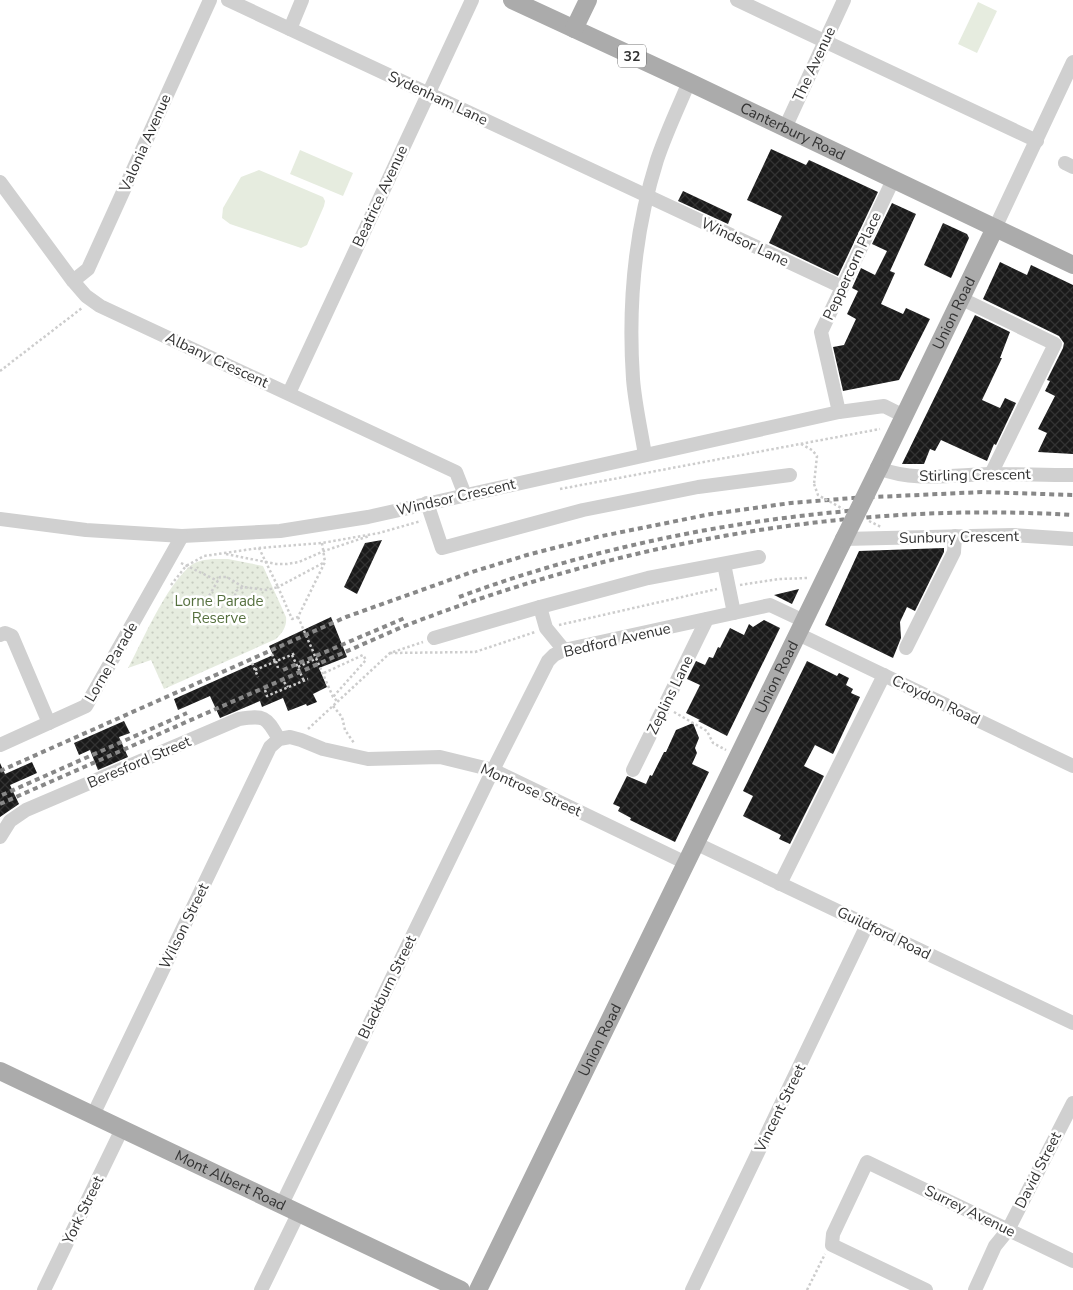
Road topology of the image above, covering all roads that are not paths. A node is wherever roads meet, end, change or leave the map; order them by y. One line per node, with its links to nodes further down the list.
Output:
1 (210, 0): 22 (street, Valonia Avenue)
2 (228, 0): 9 (street, Sydenham Lane)
3 (302, 0): 9 (street)
4 (472, 0): 14 (street, Beatrice Avenue)
5 (512, 0): 10 (main road, Canterbury Road / 32)
6 (588, 0): 10 (main road)
7 (737, 0): 11 (street)
8 (844, 0): 11 (street, The Avenue)
9 (290, 28): 14 (street, Sydenham Lane)
10 (574, 29): 13 (main road, Canterbury Road / 32)
11 (825, 42): 15 (street, The Avenue); 16 (street)
12 (1073, 62): 16 (street, Union Road)
13 (690, 82): 15 (main road, Canterbury Road / 32); 19 (street)
14 (428, 93): 19 (street, Sydenham Lane); 25 (street, Beatrice Avenue)
15 (785, 128): 17 (main road, Canterbury Road / 32)
16 (1037, 141): 20 (street, Union Road)
17 (893, 180): 20 (main road, Canterbury Road / 32); 23 (street, Peppercorn Place)
18 (0, 182): 22 (street, Albany Crescent)
19 (648, 197): 23 (street, Windsor Lane); 28 (street)
20 (995, 228): 21 (main road, Canterbury Road / 32); 24 (main road, Union Road)
21 (1073, 265)
22 (73, 281): 25 (street, Albany Crescent)
23 (842, 287): 26 (street, Peppercorn Place)
24 (960, 298): 27 (main road, Union Road); 30 (street)
25 (289, 393): 33 (street, Albany Crescent)
26 (839, 412): 27 (street, Windsor Crescent); 28 (street, Windsor Crescent)
27 (904, 416): 29 (main road, Union Road)
28 (645, 455): 33 (street, Windsor Crescent)
29 (879, 468): 30 (street, Stirling Crescent); 38 (main road, Union Road, bridge)
30 (991, 474): 32 (street, Stirling Crescent)
31 (790, 475): 34 (street)
32 (1073, 475)
33 (465, 495): 34 (street, Windsor Crescent)
34 (427, 503): 36 (street, Windsor Crescent)
35 (0, 519): 36 (street, Windsor Crescent)
36 (182, 536): 51 (street, Lorne Parade)
37 (955, 536): 38 (street, Sunbury Crescent); 39 (street, Sunbury Crescent); 48 (street)
38 (844, 539): 45 (main road, Union Road)
39 (1073, 539)
40 (759, 557): 41 (street)
41 (724, 564): 42 (street); 43 (street)
42 (540, 607): 47 (street); 49 (street)
43 (734, 613): 44 (street, Bedford Avenue); 45 (street, Bedford Avenue)
44 (707, 619): 49 (street, Bedford Avenue); 56 (street, Zeplins Lane)
45 (801, 628): 50 (street, Croydon Road); 58 (main road, Union Road)
46 (0, 635): 51 (street)
47 (434, 638)
48 (906, 648)
49 (564, 650): 55 (street, Bedford Avenue)
50 (884, 675): 54 (street, Croydon Road); 60 (street)
51 (49, 723): 53 (street, Lorne Parade)
52 (280, 739): 55 (street, Montrose Street); 57 (street, Beresford Street); 65 (street, Wilson Street)
53 (0, 745)
54 (1073, 766)
55 (493, 770): 59 (street, Montrose Street); 67 (street, Blackburn Street)
56 (633, 770)
57 (0, 836)
58 (695, 843): 59 (main road, Union Road); 60 (street, Guildford Road)
59 (686, 863): 74 (main road, Union Road)
60 (780, 884): 61 (street, Guildford Road)
61 (867, 925): 62 (street, Guildford Road); 75 (street, Vincent Street)
62 (1073, 1023)
63 (0, 1071): 65 (main road, Mont Albert Road)
64 (1073, 1104): 69 (street, David Street)
65 (93, 1115): 66 (main road, Mont Albert Road)
66 (122, 1129): 67 (main road, Mont Albert Road); 71 (street, York Street)
67 (282, 1204): 68 (main road, Mont Albert Road)
68 (299, 1212): 72 (street); 73 (main road, Mont Albert Road)
69 (1008, 1230): 70 (street, Surrey Avenue); 76 (street, Surrey Avenue); 77 (street, David Street)
70 (1073, 1261)
71 (44, 1290)
72 (261, 1290)
73 (461, 1290)
74 (478, 1290)
75 (692, 1290)
76 (926, 1290)
77 (975, 1290)

